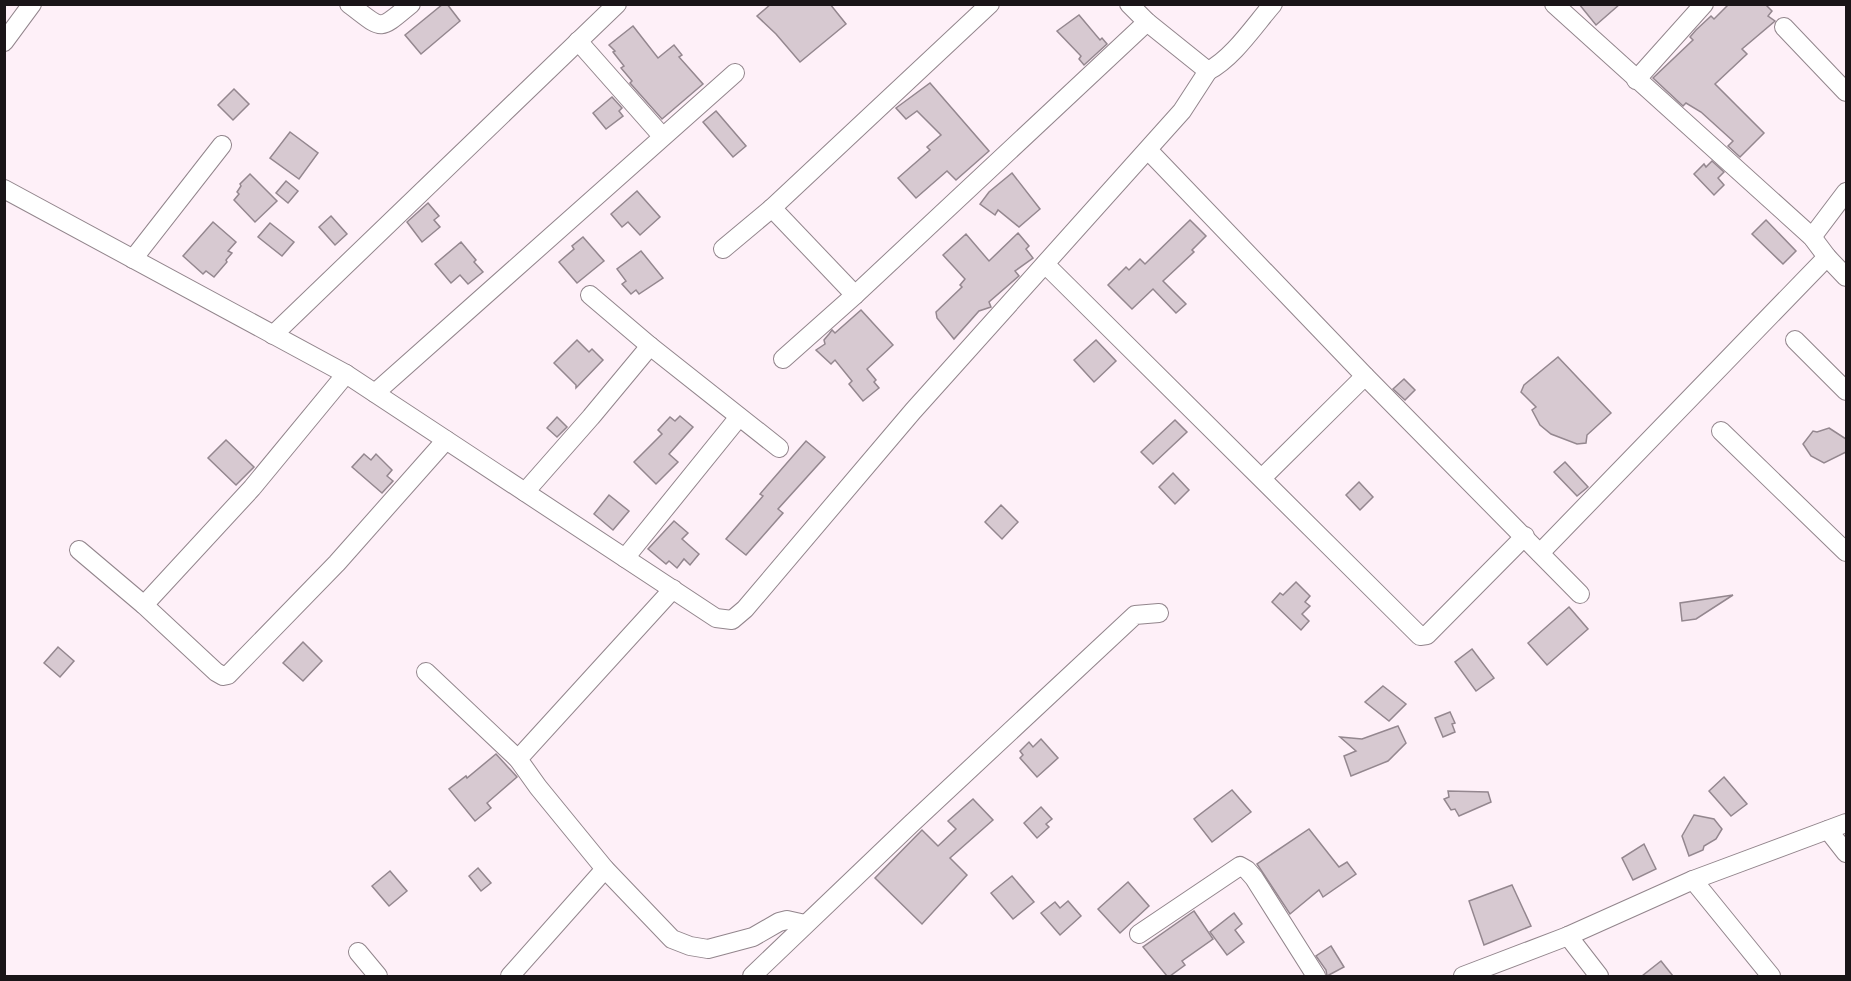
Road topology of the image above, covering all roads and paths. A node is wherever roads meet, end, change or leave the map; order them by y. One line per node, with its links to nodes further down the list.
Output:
1 (32, 4): 13 (street)
2 (349, 4): 3 (street)
3 (411, 4)
4 (617, 4): 12 (street)
5 (990, 4): 23 (street)
6 (1129, 4): 10 (street)
7 (1273, 4): 14 (street)
8 (1554, 4): 16 (street)
9 (1704, 4): 16 (street)
10 (1147, 22): 14 (street); 31 (street)
11 (1784, 27): 17 (street)
12 (578, 40): 18 (street); 32 (street)
13 (4, 42)
14 (1208, 71): 20 (street)
15 (735, 73): 18 (street)
16 (1635, 80): 24 (street)
17 (1846, 92)
18 (662, 136): 39 (street)
19 (222, 145): 27 (street)
20 (1148, 150): 28 (street); 37 (street)
21 (4, 189): 27 (street)
22 (1846, 192): 24 (street)
23 (772, 208): 25 (street); 31 (street)
24 (1812, 237): 26 (street)
25 (723, 249)
26 (1827, 257): 29 (street); 49 (street)
27 (133, 259): 32 (street)
28 (1045, 264): 44 (street); 51 (street)
29 (1846, 277)
30 (590, 295): 34 (street)
31 (855, 295): 35 (street)
32 (273, 335): 36 (street)
33 (1795, 340): 38 (street)
34 (650, 346): 40 (street); 45 (street)
35 (783, 358)
36 (346, 374): 39 (street); 53 (street)
37 (1365, 376): 44 (street); 46 (street)
38 (1846, 390)
39 (375, 393): 42 (street)
40 (739, 417): 43 (street); 50 (street)
41 (1721, 431): 47 (street)
42 (446, 440): 45 (street); 53 (street)
43 (779, 448)
44 (1262, 478): 46 (street)
45 (525, 492): 50 (street)
46 (1525, 536): 49 (street)
47 (1845, 546)
48 (79, 550): 53 (street)
49 (1540, 553): 52 (street)
50 (625, 558): 51 (street)
51 (673, 589): 56 (street)
52 (1580, 594)
53 (144, 605)
54 (1160, 613): 62 (street)
55 (426, 672): 56 (street)
56 (518, 759): 60 (street)
57 (1846, 823): 58 (street)
58 (1828, 830): 59 (street); 61 (street)
59 (1846, 853)
60 (605, 869): 62 (street); 67 (street)
61 (1693, 880): 64 (street); 72 (street)
62 (805, 924): 68 (street)
63 (1139, 934): 69 (street)
64 (1568, 936): 70 (street); 71 (street)
65 (358, 952): 66 (street)
66 (378, 976)
67 (510, 976)
68 (752, 976)
69 (1316, 976)
70 (1463, 976)
71 (1599, 976)
72 (1771, 976)

